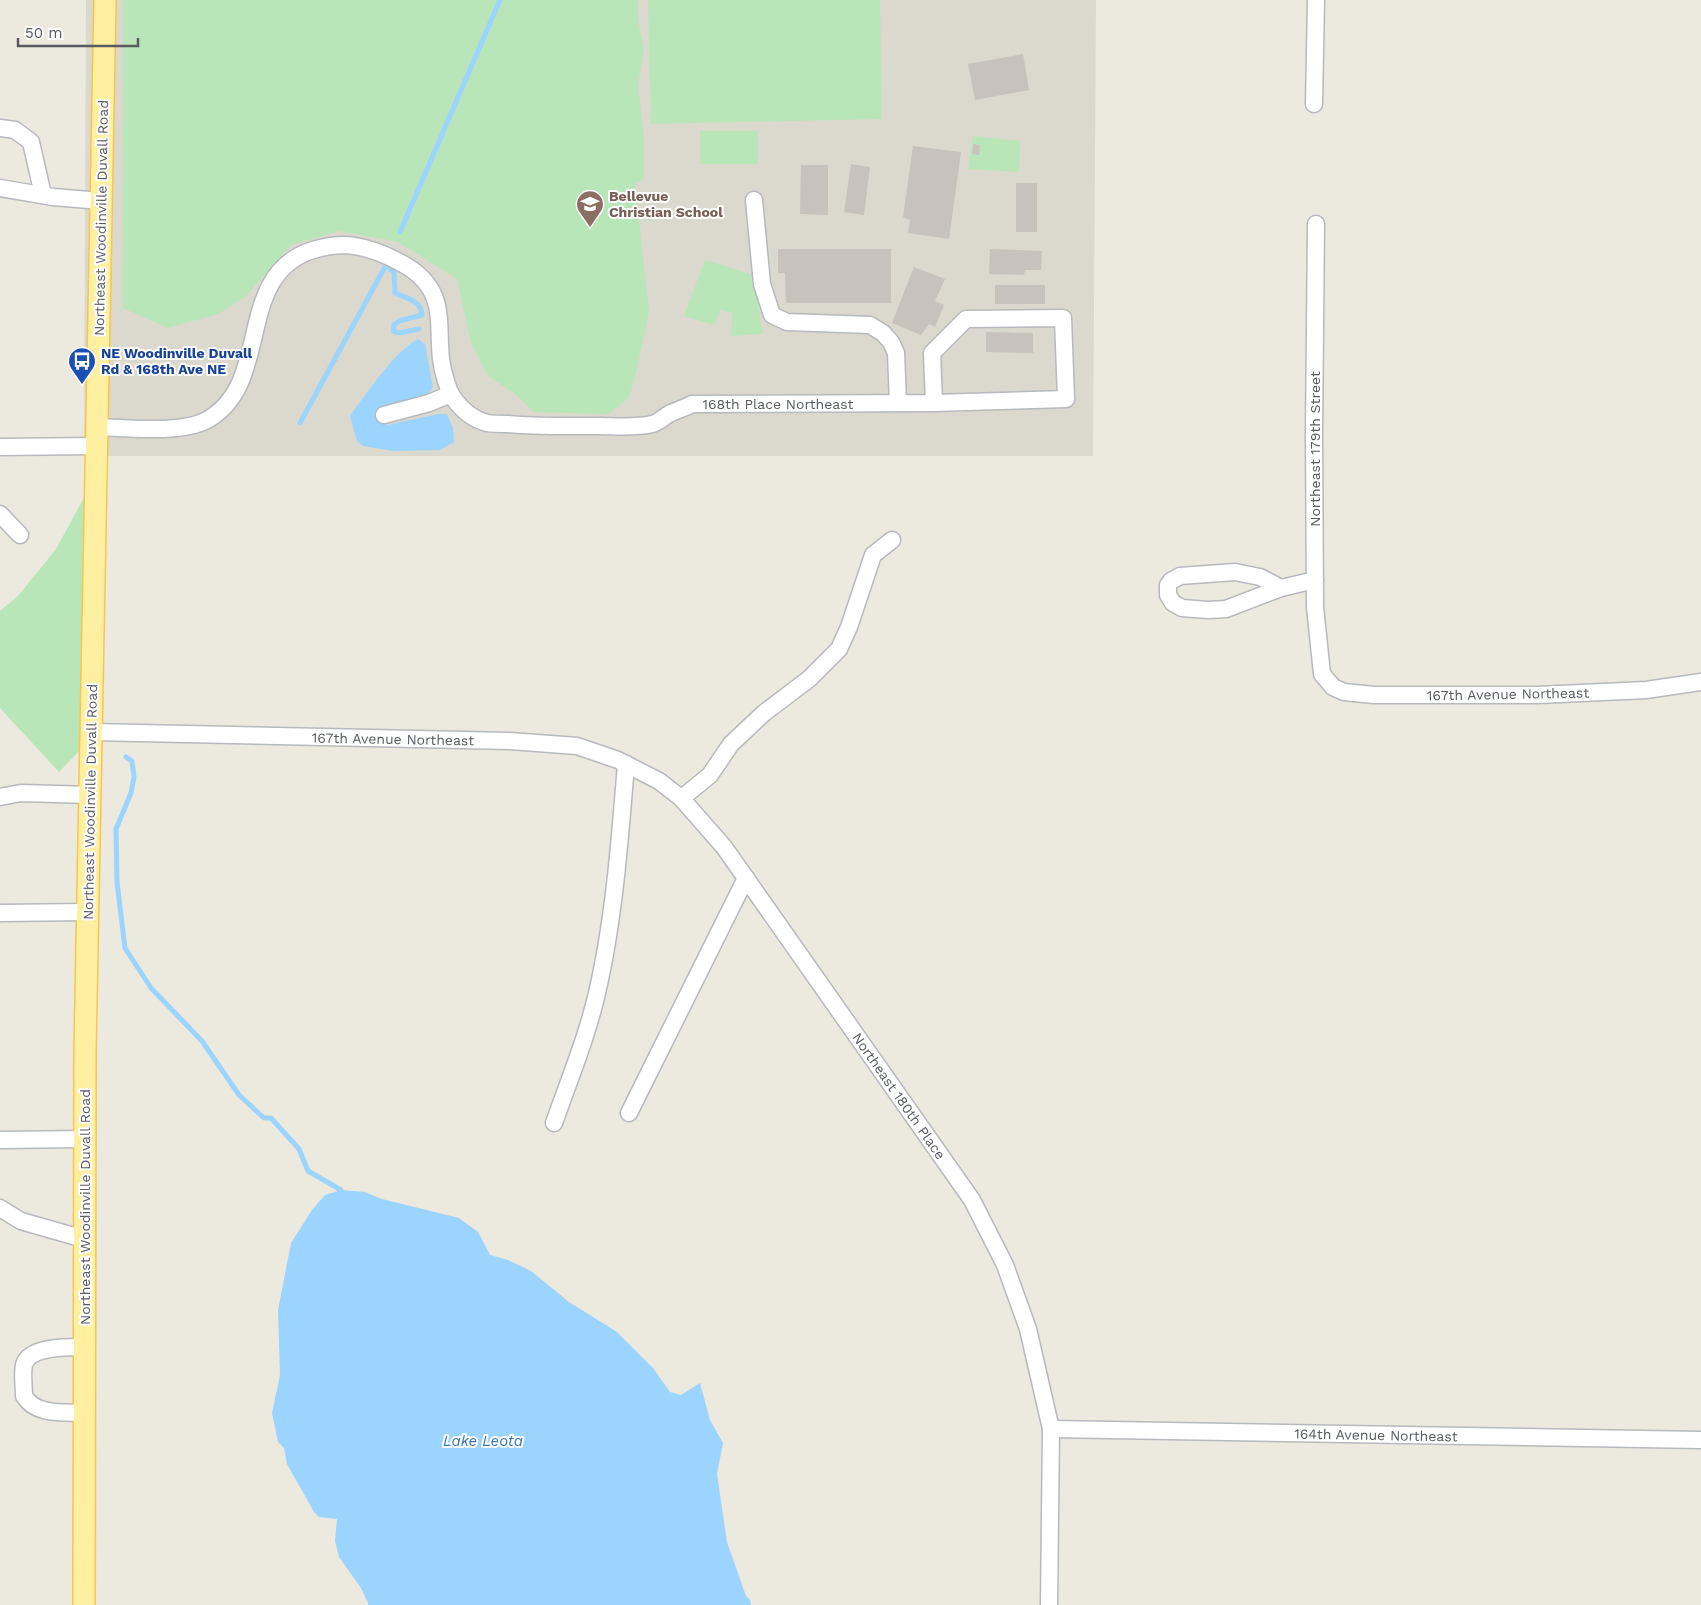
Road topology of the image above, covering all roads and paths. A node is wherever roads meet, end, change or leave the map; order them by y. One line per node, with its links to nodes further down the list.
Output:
1 (105, 0): 8 (main road, Northeast Woodinville Duvall Road)
2 (1316, 0): 3 (street)
3 (1314, 104)
4 (0, 128): 6 (street)
5 (0, 188): 6 (street)
6 (43, 195): 8 (street)
7 (754, 200): 11 (street)
8 (101, 201): 14 (main road, Northeast Woodinville Duvall Road)
9 (1316, 224): 19 (street, Northeast 179th Street)
10 (451, 394): 11 (street, 168th Place Northeast); 13 (street); 14 (street, 168th Place Northeast)
11 (898, 403): 12 (street, 168th Place Northeast)
12 (934, 403): 12 (street, 168th Place Northeast)
13 (384, 415)
14 (96, 436): 15 (street, 168th Place Northeast); 23 (main road, Northeast Woodinville Duvall Road)
15 (0, 447)
16 (0, 514): 17 (street)
17 (20, 534)
18 (892, 540): 27 (street)
19 (1315, 580): 20 (street); 21 (street, Northeast 179th Street)
20 (1281, 588): 20 (street)
21 (1322, 674): 22 (street, 167th Avenue Northeast)
22 (1701, 682)
23 (92, 732): 24 (street, 167th Avenue Northeast); 25 (main road, Northeast Woodinville Duvall Road)
24 (626, 764): 27 (street, 167th Avenue Northeast); 32 (street)
25 (90, 796): 26 (street); 29 (main road, Northeast Woodinville Duvall Road)
26 (0, 797)
27 (681, 798): 28 (street, Northeast 180th Place)
28 (746, 878): 31 (street); 39 (street, Northeast 180th Place)
29 (88, 912): 30 (street); 33 (main road, Northeast Woodinville Duvall Road)
30 (0, 913)
31 (629, 1113)
32 (554, 1123)
33 (84, 1139): 34 (street); 36 (main road, Northeast Woodinville Duvall Road)
34 (0, 1140)
35 (0, 1208): 36 (street)
36 (84, 1239): 37 (main road, Northeast Woodinville Duvall Road)
37 (84, 1347): 38 (main road, Northeast Woodinville Duvall Road); 38 (street)
38 (84, 1413): 41 (main road, Northeast Woodinville Duvall Road)
39 (1051, 1429): 40 (street, 164th Avenue Northeast); 42 (street, Northeast 180th Place)
40 (1701, 1440)
41 (84, 1605)
42 (1049, 1605)

